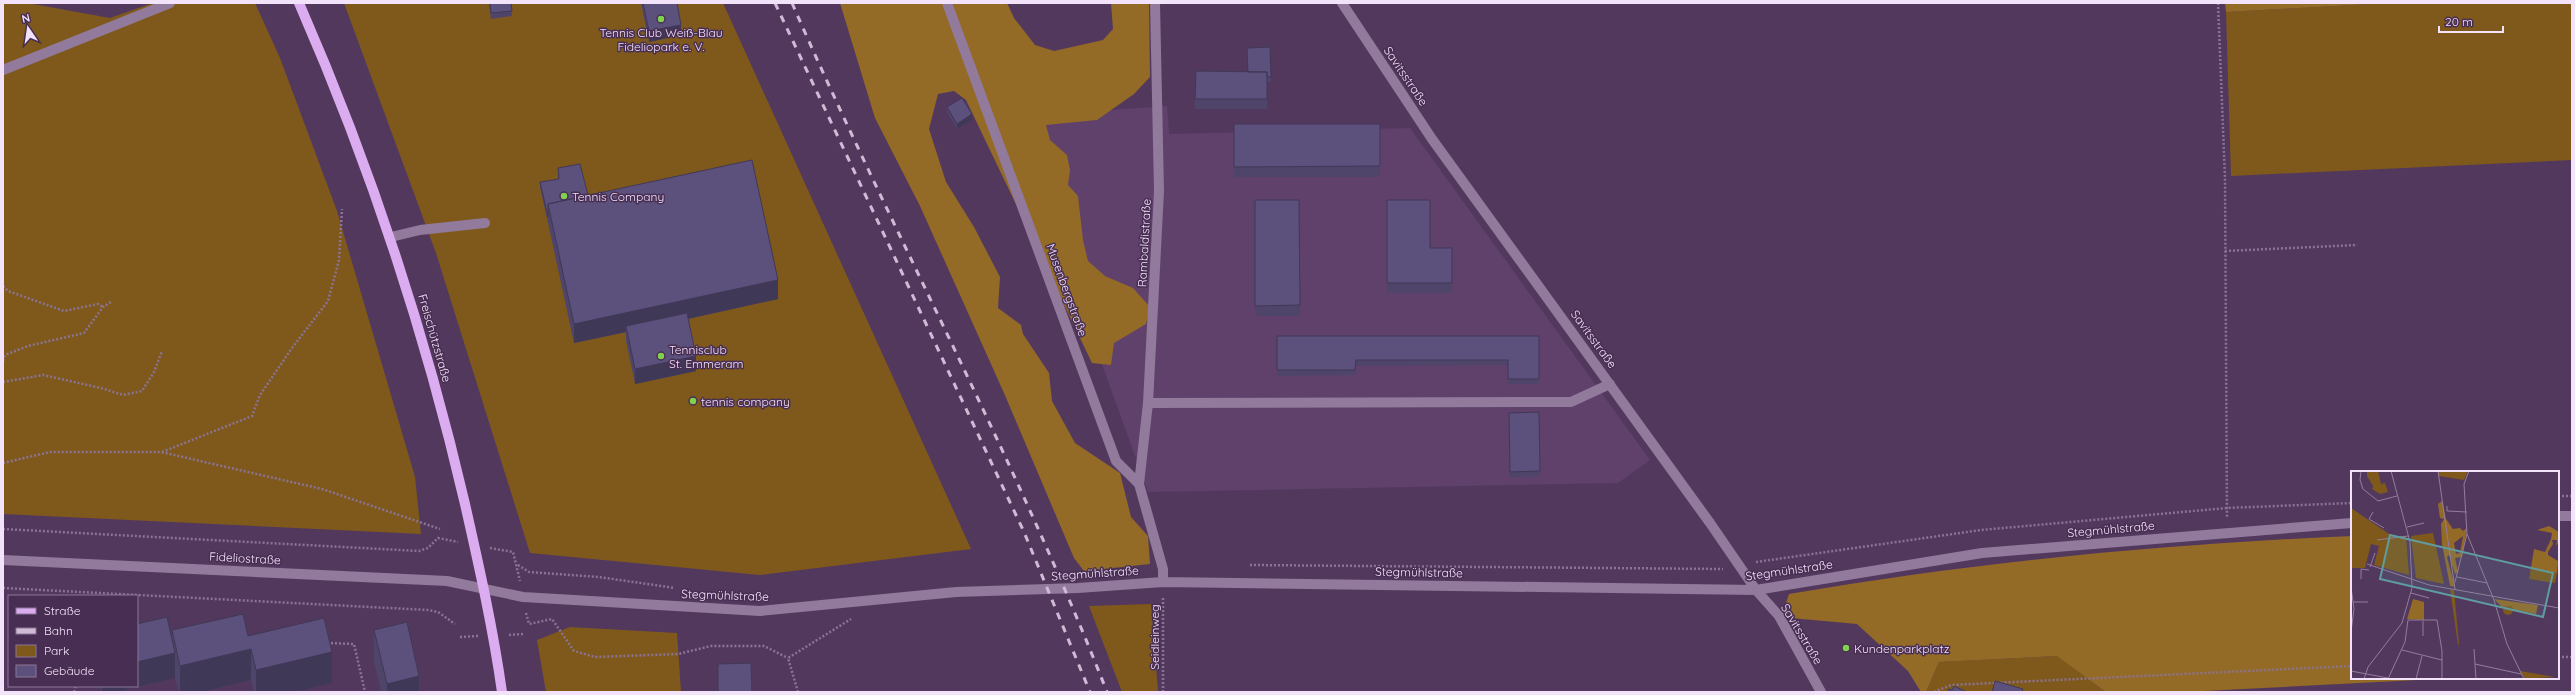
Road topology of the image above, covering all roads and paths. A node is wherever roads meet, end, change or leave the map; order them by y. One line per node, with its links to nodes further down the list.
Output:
1 (170, 3): 7 (street)
2 (299, 3): 10 (main road, Freischützstraße)
3 (947, 3): 23 (street, Musenbergstraße)
4 (1155, 3): 20 (street, Rambaldistraße)
5 (1342, 3): 19 (street, Savitsstraße)
6 (2218, 3): 12 (path)
7 (3, 70)
8 (342, 209): 21 (path)
9 (485, 223): 10 (street)
10 (391, 238): 37 (main road, Freischützstraße)
11 (2357, 245): 12 (path)
12 (2225, 251): 31 (path)
13 (3, 286): 15 (path)
14 (111, 302): 15 (path)
15 (103, 307): 17 (path)
16 (162, 351): 18 (path)
17 (3, 361)
18 (3, 382)
19 (1610, 384): 20 (street); 39 (street, Savitsstraße)
20 (1148, 403): 23 (street, Rambaldistraße)
21 (161, 452): 22 (path); 30 (path)
22 (3, 463)
23 (1139, 484): 35 (street, Musenbergstraße)
24 (2559, 496): 25 (path)
25 (2572, 496)
26 (2559, 516): 27 (street)
27 (2572, 516)
28 (2351, 523): 31 (street, Stegmühlstraße)
29 (3, 529): 32 (path)
30 (440, 529)
31 (2227, 533): 39 (street, Stegmühlstraße)
32 (438, 538)
33 (3, 560): 37 (street, Fideliostraße)
34 (518, 565): 38 (path)
35 (1163, 582): 39 (street, Stegmühlstraße); 40 (street, Stegmühlstraße); 51 (path, Seidleinweg)
36 (3, 588): 41 (path)
37 (485, 588): 40 (street, Stegmühlstraße); 49 (main road, Freischützstraße)
38 (677, 589)
39 (1756, 590): 52 (street, Savitsstraße)
40 (864, 600): 46 (path)
41 (455, 624)
42 (529, 624): 46 (path)
43 (319, 642): 48 (path)
44 (2559, 657): 45 (path)
45 (2572, 657)
46 (788, 658): 50 (path)
47 (2351, 666): 53 (path)
48 (365, 692)
49 (502, 692)
50 (798, 692)
51 (1162, 692)
52 (1821, 692)
53 (1934, 692)

